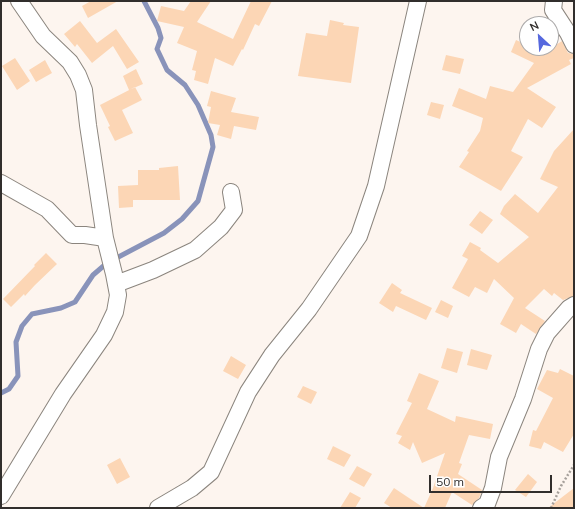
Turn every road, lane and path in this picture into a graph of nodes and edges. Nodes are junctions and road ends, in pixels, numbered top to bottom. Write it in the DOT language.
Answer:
graph roads {
  1 [pos="19,1"];
  2 [pos="418,1"];
  3 [pos="554,1"];
  4 [pos="574,45"];
  5 [pos="1,183"];
  6 [pos="231,192"];
  7 [pos="107,245"];
  8 [pos="115,279"];
  9 [pos="574,304"];
  10 [pos="574,466"];
  11 [pos="1,496"];
  12 [pos="158,508"];
  13 [pos="480,508"];
  14 [pos="552,508"];
  1 -- 7 [label="street"];
  2 -- 12 [label="street"];
  3 -- 4 [label="street"];
  5 -- 7 [label="street"];
  6 -- 8 [label="street"];
  7 -- 8 [label="street"];
  8 -- 11 [label="street"];
  9 -- 13 [label="street"];
  10 -- 14 [label="path"];
}
